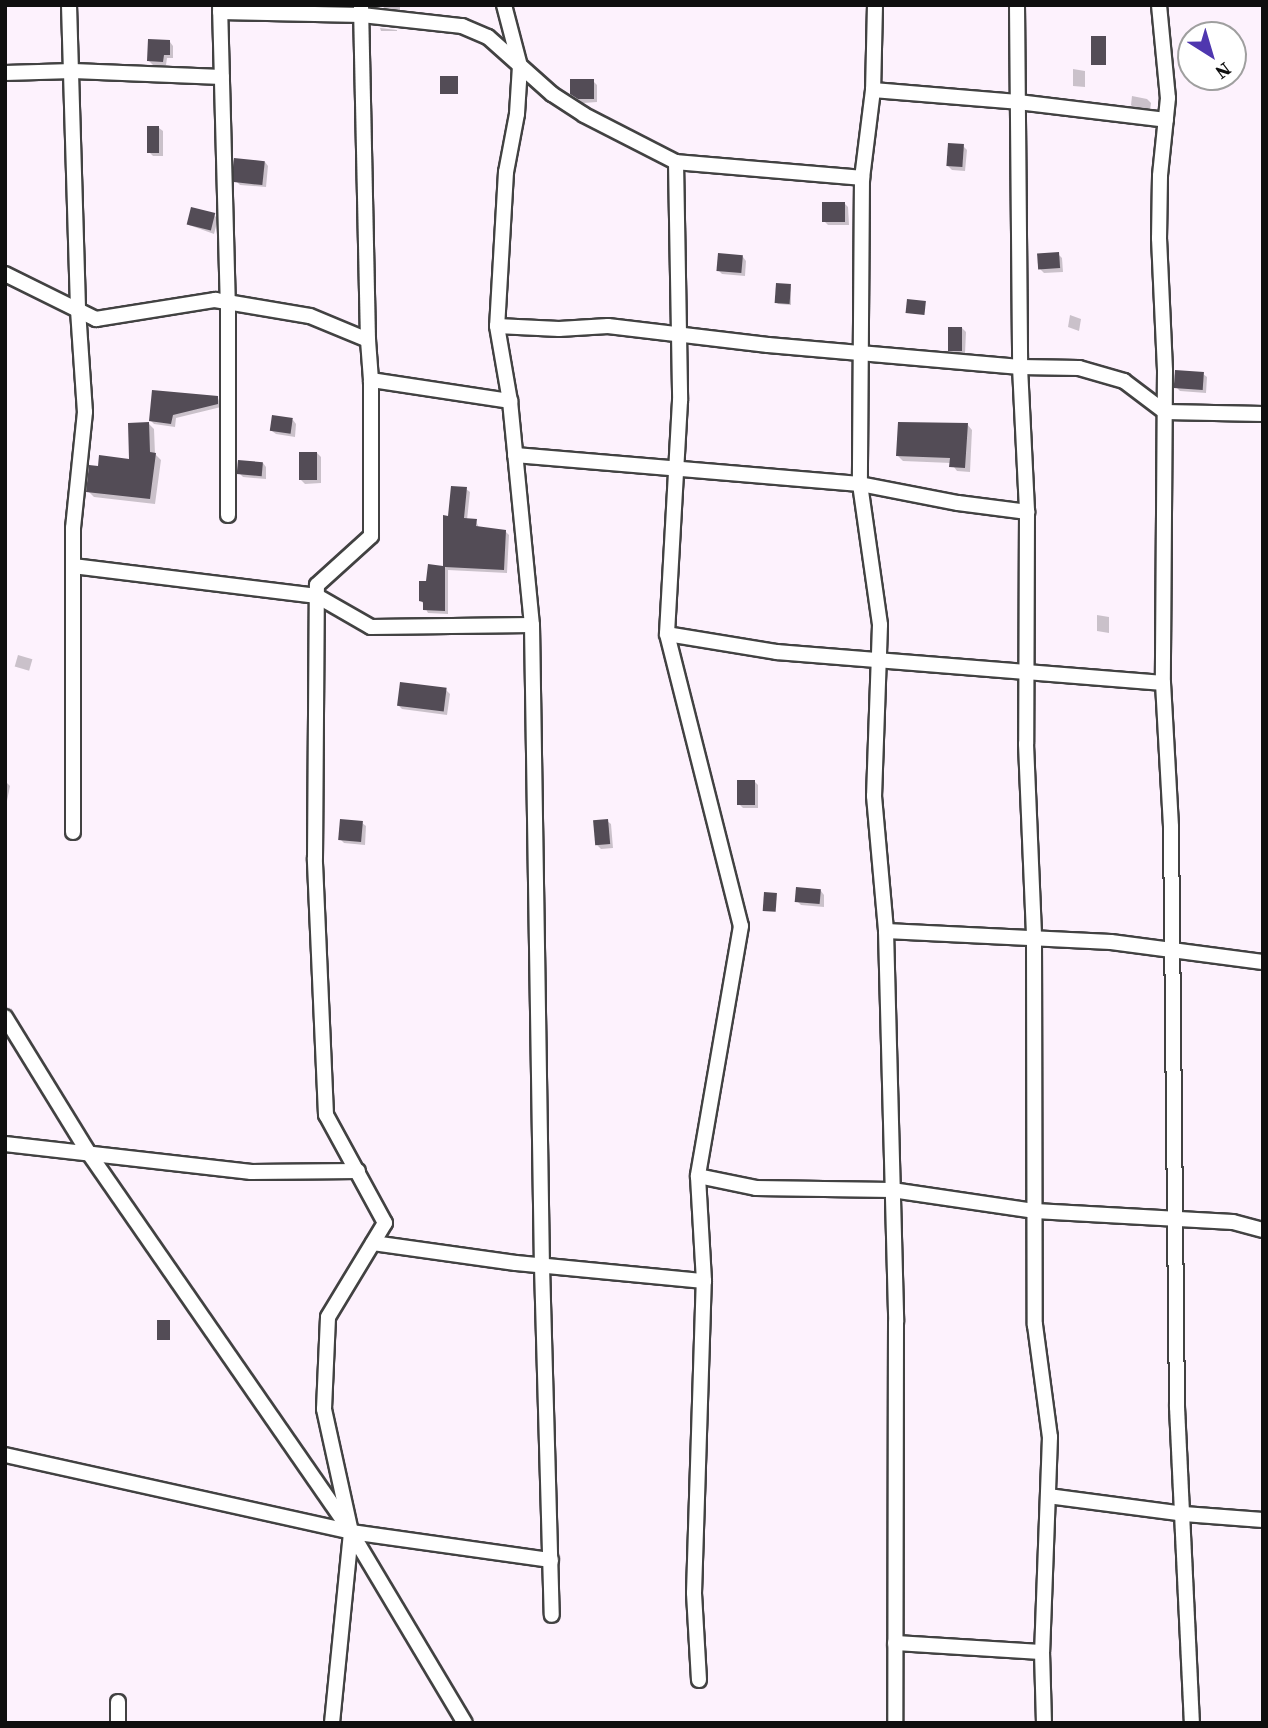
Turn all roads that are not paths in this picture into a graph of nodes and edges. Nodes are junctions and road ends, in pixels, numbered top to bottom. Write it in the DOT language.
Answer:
graph roads {
  1 [pos="69,5"];
  2 [pos="503,5"];
  3 [pos="875,5"];
  4 [pos="1017,5"];
  5 [pos="1159,5"];
  6 [pos="220,9"];
  7 [pos="362,10"];
  8 [pos="520,66"];
  9 [pos="73,71"];
  10 [pos="5,73"];
  11 [pos="222,77"];
  12 [pos="873,90"];
  13 [pos="1018,102"];
  14 [pos="1166,120"];
  15 [pos="676,162"];
  16 [pos="862,178"];
  17 [pos="5,274"];
  18 [pos="228,302"];
  19 [pos="78,310"];
  20 [pos="497,326"];
  21 [pos="680,335"];
  22 [pos="368,340"];
  23 [pos="863,351"];
  24 [pos="1020,367"];
  25 [pos="371,380"];
  26 [pos="510,401"];
  27 [pos="1165,412"];
  28 [pos="1263,414"];
  29 [pos="516,455"];
  30 [pos="677,469"];
  31 [pos="860,484"];
  32 [pos="1027,512"];
  33 [pos="228,515"];
  34 [pos="73,566"];
  35 [pos="317,596"];
  36 [pos="532,625"];
  37 [pos="667,634"];
  38 [pos="878,660"];
  39 [pos="1027,672"];
  40 [pos="1163,683"];
  41 [pos="74,832"];
  42 [pos="886,931"];
  43 [pos="1034,938"];
  44 [pos="1172,948"];
  45 [pos="1263,962"];
  46 [pos="5,1017"];
  47 [pos="5,1144"];
  48 [pos="88,1152"];
  49 [pos="358,1171"];
  50 [pos="698,1176"];
  51 [pos="892,1190"];
  52 [pos="1035,1211"];
  53 [pos="1175,1220"];
  54 [pos="1263,1230"];
  55 [pos="373,1243"];
  56 [pos="542,1266"];
  57 [pos="704,1282"];
  58 [pos="5,1455"];
  59 [pos="1048,1496"];
  60 [pos="1184,1514"];
  61 [pos="1263,1520"];
  62 [pos="351,1532"];
  63 [pos="551,1560"];
  64 [pos="552,1615"];
  65 [pos="895,1643"];
  66 [pos="1042,1652"];
  67 [pos="699,1680"];
  68 [pos="118,1702"];
  69 [pos="118,1723"];
  70 [pos="332,1723"];
  71 [pos="465,1723"];
  72 [pos="895,1723"];
  73 [pos="1044,1723"];
  74 [pos="1192,1723"];
  1 -- 9 [label="street"];
  2 -- 8 [label="street"];
  3 -- 12 [label="street"];
  4 -- 13 [label="street"];
  5 -- 14 [label="street"];
  6 -- 7 [label="street"];
  6 -- 11 [label="street"];
  7 -- 8 [label="street"];
  7 -- 22 [label="street"];
  8 -- 15 [label="street"];
  8 -- 20 [label="street"];
  9 -- 10 [label="street"];
  9 -- 11 [label="street"];
  9 -- 19 [label="street"];
  11 -- 18 [label="street"];
  12 -- 13 [label="street"];
  12 -- 16 [label="street"];
  13 -- 14 [label="street"];
  13 -- 24 [label="street"];
  14 -- 27 [label="street"];
  15 -- 16 [label="street"];
  15 -- 21 [label="street"];
  16 -- 23 [label="street"];
  17 -- 19 [label="street"];
  18 -- 19 [label="street"];
  18 -- 22 [label="street"];
  18 -- 33 [label="street"];
  19 -- 34 [label="street"];
  20 -- 21 [label="street"];
  20 -- 26 [label="street"];
  21 -- 23 [label="street"];
  21 -- 30 [label="street"];
  22 -- 25 [label="street"];
  23 -- 24 [label="street"];
  23 -- 31 [label="street"];
  24 -- 27 [label="street"];
  24 -- 32 [label="street"];
  25 -- 26 [label="street"];
  25 -- 35 [label="street"];
  26 -- 29 [label="street"];
  27 -- 28 [label="street"];
  27 -- 40 [label="street"];
  29 -- 30 [label="street"];
  29 -- 36 [label="street"];
  30 -- 31 [label="street"];
  30 -- 37 [label="street"];
  31 -- 32 [label="street"];
  31 -- 38 [label="street"];
  32 -- 39 [label="street"];
  34 -- 35 [label="street"];
  34 -- 41 [label="street"];
  35 -- 36 [label="street"];
  35 -- 49 [label="street"];
  36 -- 56 [label="street"];
  37 -- 38 [label="street"];
  37 -- 50 [label="street"];
  38 -- 39 [label="street"];
  38 -- 42 [label="street"];
  39 -- 40 [label="street"];
  39 -- 43 [label="street"];
  40 -- 44 [label="street"];
  42 -- 43 [label="street"];
  42 -- 51 [label="street"];
  43 -- 44 [label="street"];
  43 -- 52 [label="street"];
  44 -- 45 [label="street"];
  44 -- 53 [label="street"];
  46 -- 48 [label="street"];
  47 -- 48 [label="street"];
  48 -- 49 [label="street"];
  48 -- 62 [label="street"];
  49 -- 55 [label="street"];
  50 -- 51 [label="street"];
  50 -- 57 [label="street"];
  51 -- 52 [label="street"];
  51 -- 65 [label="street"];
  52 -- 53 [label="street"];
  52 -- 59 [label="street"];
  53 -- 54 [label="street"];
  53 -- 60 [label="street"];
  55 -- 56 [label="street"];
  55 -- 62 [label="street"];
  56 -- 57 [label="street"];
  56 -- 63 [label="street"];
  57 -- 67 [label="street"];
  58 -- 62 [label="street"];
  59 -- 60 [label="street"];
  59 -- 66 [label="street"];
  60 -- 61 [label="street"];
  60 -- 74 [label="street"];
  62 -- 63 [label="street"];
  62 -- 70 [label="street"];
  62 -- 71 [label="street"];
  63 -- 64 [label="street"];
  65 -- 66 [label="street"];
  65 -- 72 [label="street"];
  66 -- 73 [label="street"];
  68 -- 69 [label="street"];
}
